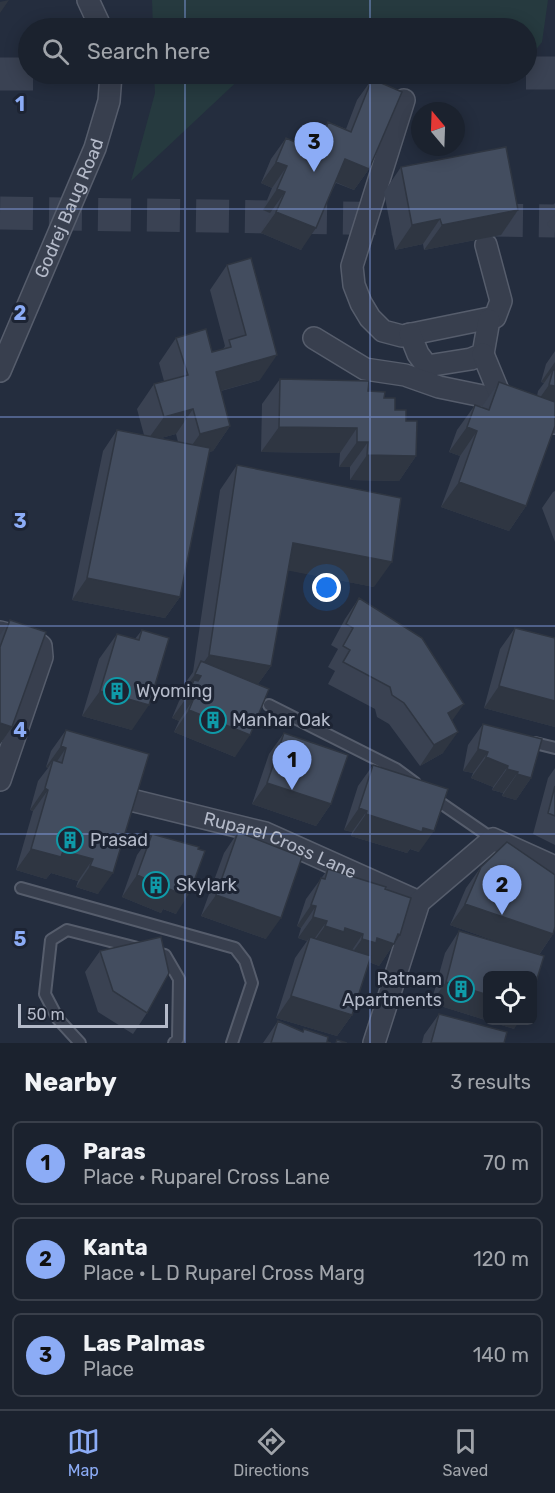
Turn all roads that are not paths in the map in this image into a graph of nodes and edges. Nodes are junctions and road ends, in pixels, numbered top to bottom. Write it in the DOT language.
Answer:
graph roads {
  1 [pos="88,0"];
  2 [pos="96,18"];
  3 [pos="110,84"];
  4 [pos="404,99"];
  5 [pos="486,245"];
  6 [pos="489,320"];
  7 [pos="410,334"];
  8 [pos="315,338"];
  9 [pos="483,354"];
  10 [pos="0,371"];
  11 [pos="502,400"];
  12 [pos="555,423"];
  13 [pos="0,632"];
  14 [pos="269,705"];
  15 [pos="535,743"];
  16 [pos="555,748"];
  17 [pos="1,774"];
  18 [pos="135,801"];
  19 [pos="493,839"];
  20 [pos="555,867"];
  21 [pos="21,888"];
  22 [pos="419,902"];
  23 [pos="80,1043"];
  24 [pos="174,1043"];
  25 [pos="232,1043"];
  26 [pos="374,1043"];
  1 -- 2 [label="street"];
  3 -- 10 [label="street, Godrej Baug Road"];
  4 -- 7 [label="street"];
  5 -- 6 [label="street"];
  6 -- 7 [label="street"];
  6 -- 9 [label="street"];
  7 -- 9 [label="street"];
  8 -- 11 [label="street"];
  9 -- 11 [label="street"];
  11 -- 12 [label="street"];
  13 -- 17 [label="street"];
  14 -- 19 [label="lane"];
  15 -- 16 [label="lane"];
  18 -- 22 [label="street, Ruparel Cross Lane"];
  19 -- 20 [label="street"];
  19 -- 22 [label="street"];
  21 -- 25 [label="lane"];
  22 -- 26 [label="street"];
  23 -- 24 [label="lane"];
}
